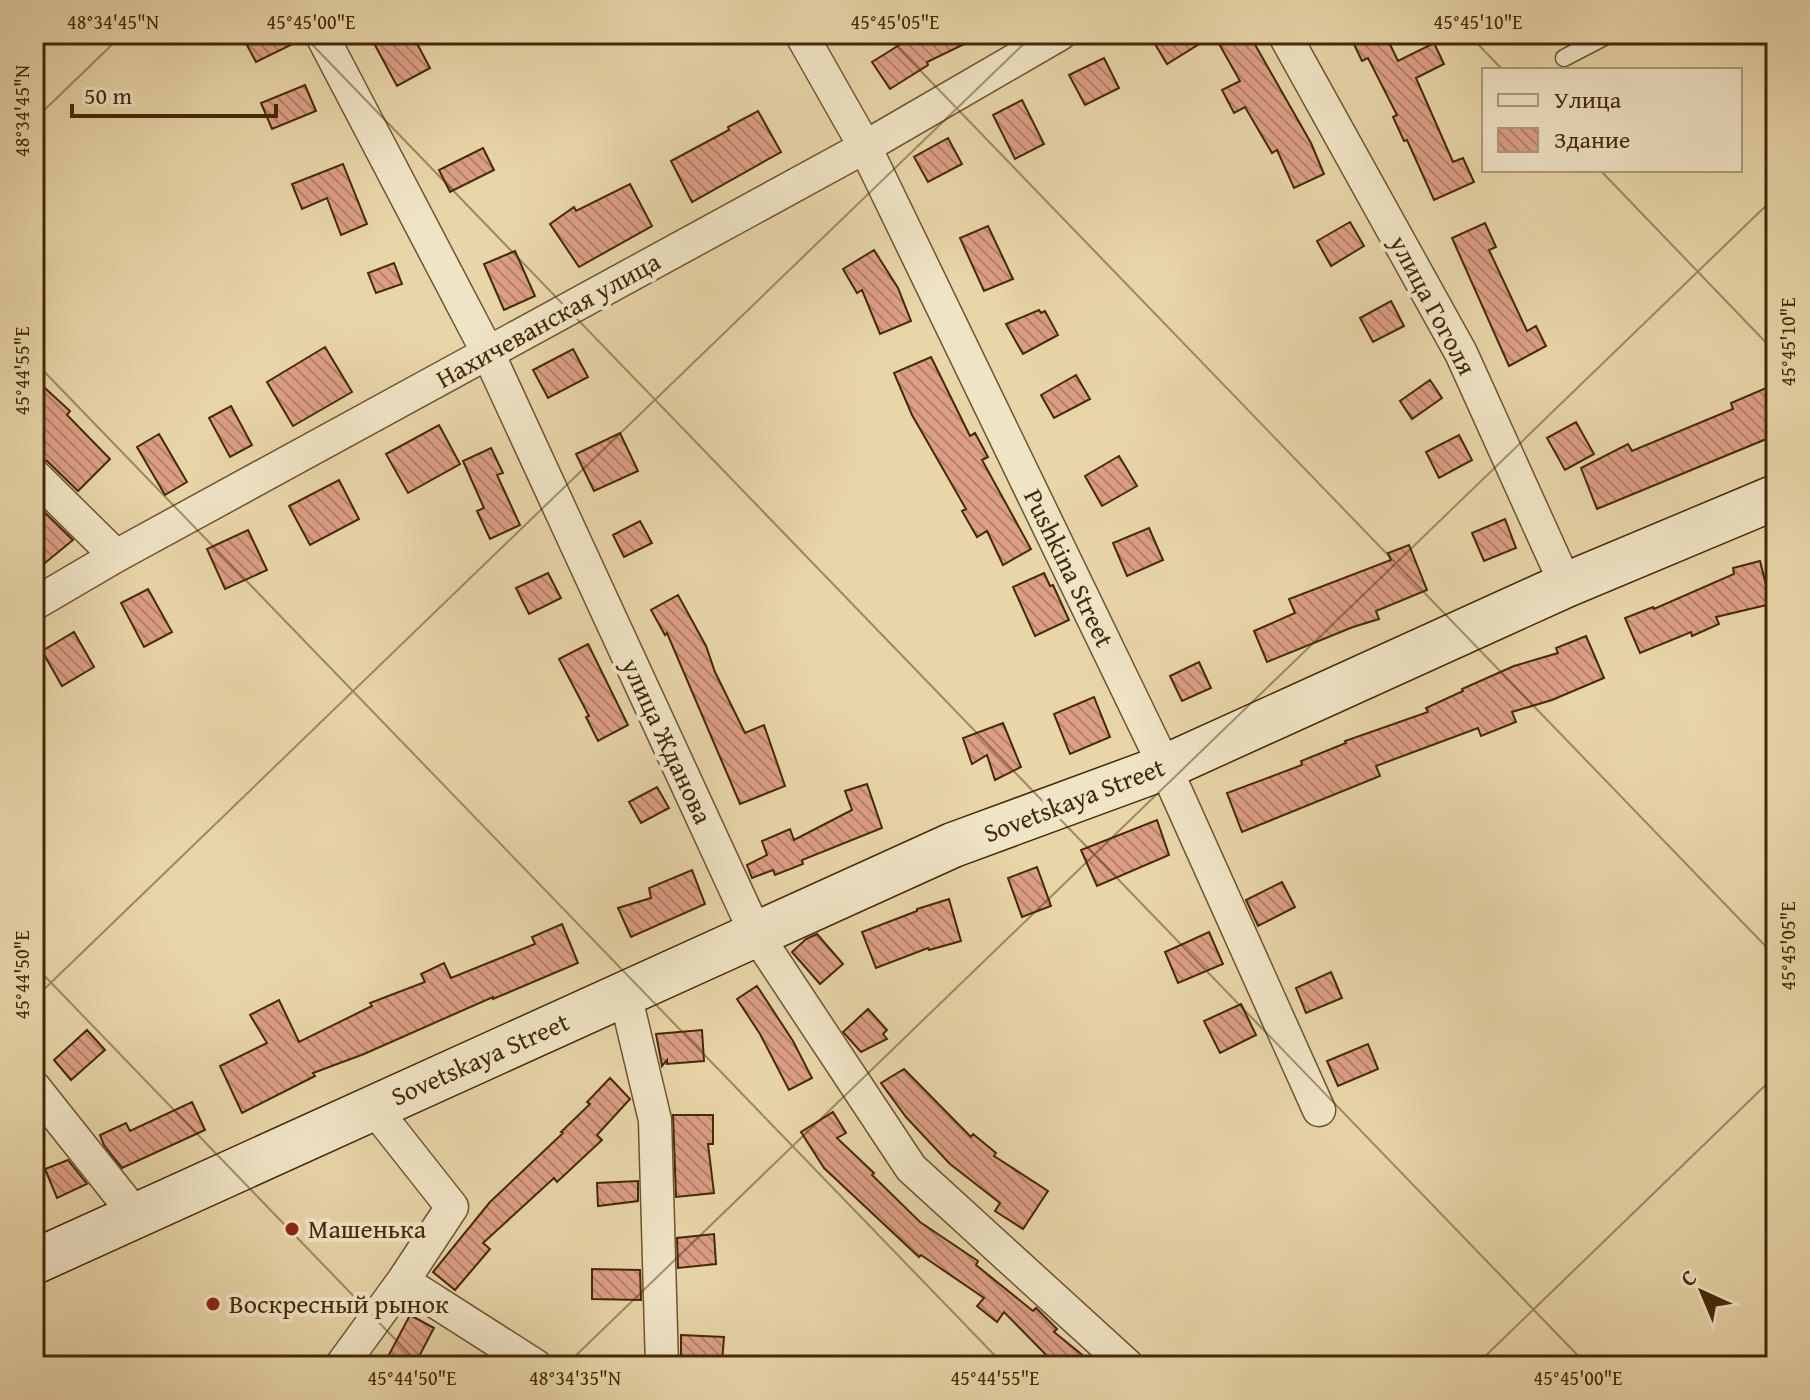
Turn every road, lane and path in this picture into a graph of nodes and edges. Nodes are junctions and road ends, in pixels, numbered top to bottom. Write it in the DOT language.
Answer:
graph roads {
  1 [pos="321,34"];
  2 [pos="801,34"];
  3 [pos="1060,34"];
  4 [pos="1284,34"];
  5 [pos="1610,34"];
  6 [pos="1564,58"];
  7 [pos="865,147"];
  8 [pos="488,353"];
  9 [pos="34,475"];
  10 [pos="1776,497"];
  11 [pos="116,556"];
  12 [pos="1566,585"];
  13 [pos="34,604"];
  14 [pos="1165,767"];
  15 [pos="756,934"];
  16 [pos="625,994"];
  17 [pos="34,1087"];
  18 [pos="373,1107"];
  19 [pos="1319,1110"];
  20 [pos="135,1214"];
  21 [pos="34,1262"];
  22 [pos="403,1281"];
  23 [pos="341,1366"];
  24 [pos="536,1366"];
  25 [pos="662,1366"];
  26 [pos="1128,1366"];
  1 -- 8 [label="street, улица Жданова"];
  2 -- 7 [label="street, Pushkina Street"];
  3 -- 7 [label="street, Нахичеванская улица"];
  4 -- 12 [label="street, улица Гоголя"];
  5 -- 6 [label="lane"];
  7 -- 8 [label="street, Нахичеванская улица"];
  7 -- 14 [label="street, Pushkina Street"];
  8 -- 11 [label="street, Нахичеванская улица"];
  8 -- 15 [label="street, улица Жданова"];
  9 -- 11 [label="street"];
  10 -- 12 [label="street, Sovetskaya Street"];
  11 -- 13 [label="street, Нахичеванская улица"];
  12 -- 14 [label="street, Sovetskaya Street"];
  14 -- 15 [label="street, Sovetskaya Street"];
  14 -- 19 [label="street, Pushkina Street"];
  15 -- 16 [label="street, Sovetskaya Street"];
  15 -- 26 [label="street, улица Жданова"];
  16 -- 18 [label="street, Sovetskaya Street"];
  16 -- 25 [label="street"];
  17 -- 20 [label="street"];
  18 -- 20 [label="street, Sovetskaya Street"];
  18 -- 22 [label="street, Sovetskaya Street"];
  20 -- 21 [label="street, Sovetskaya Street"];
  22 -- 23 [label="street, Sovetskaya Street"];
  22 -- 24 [label="street"];
}
